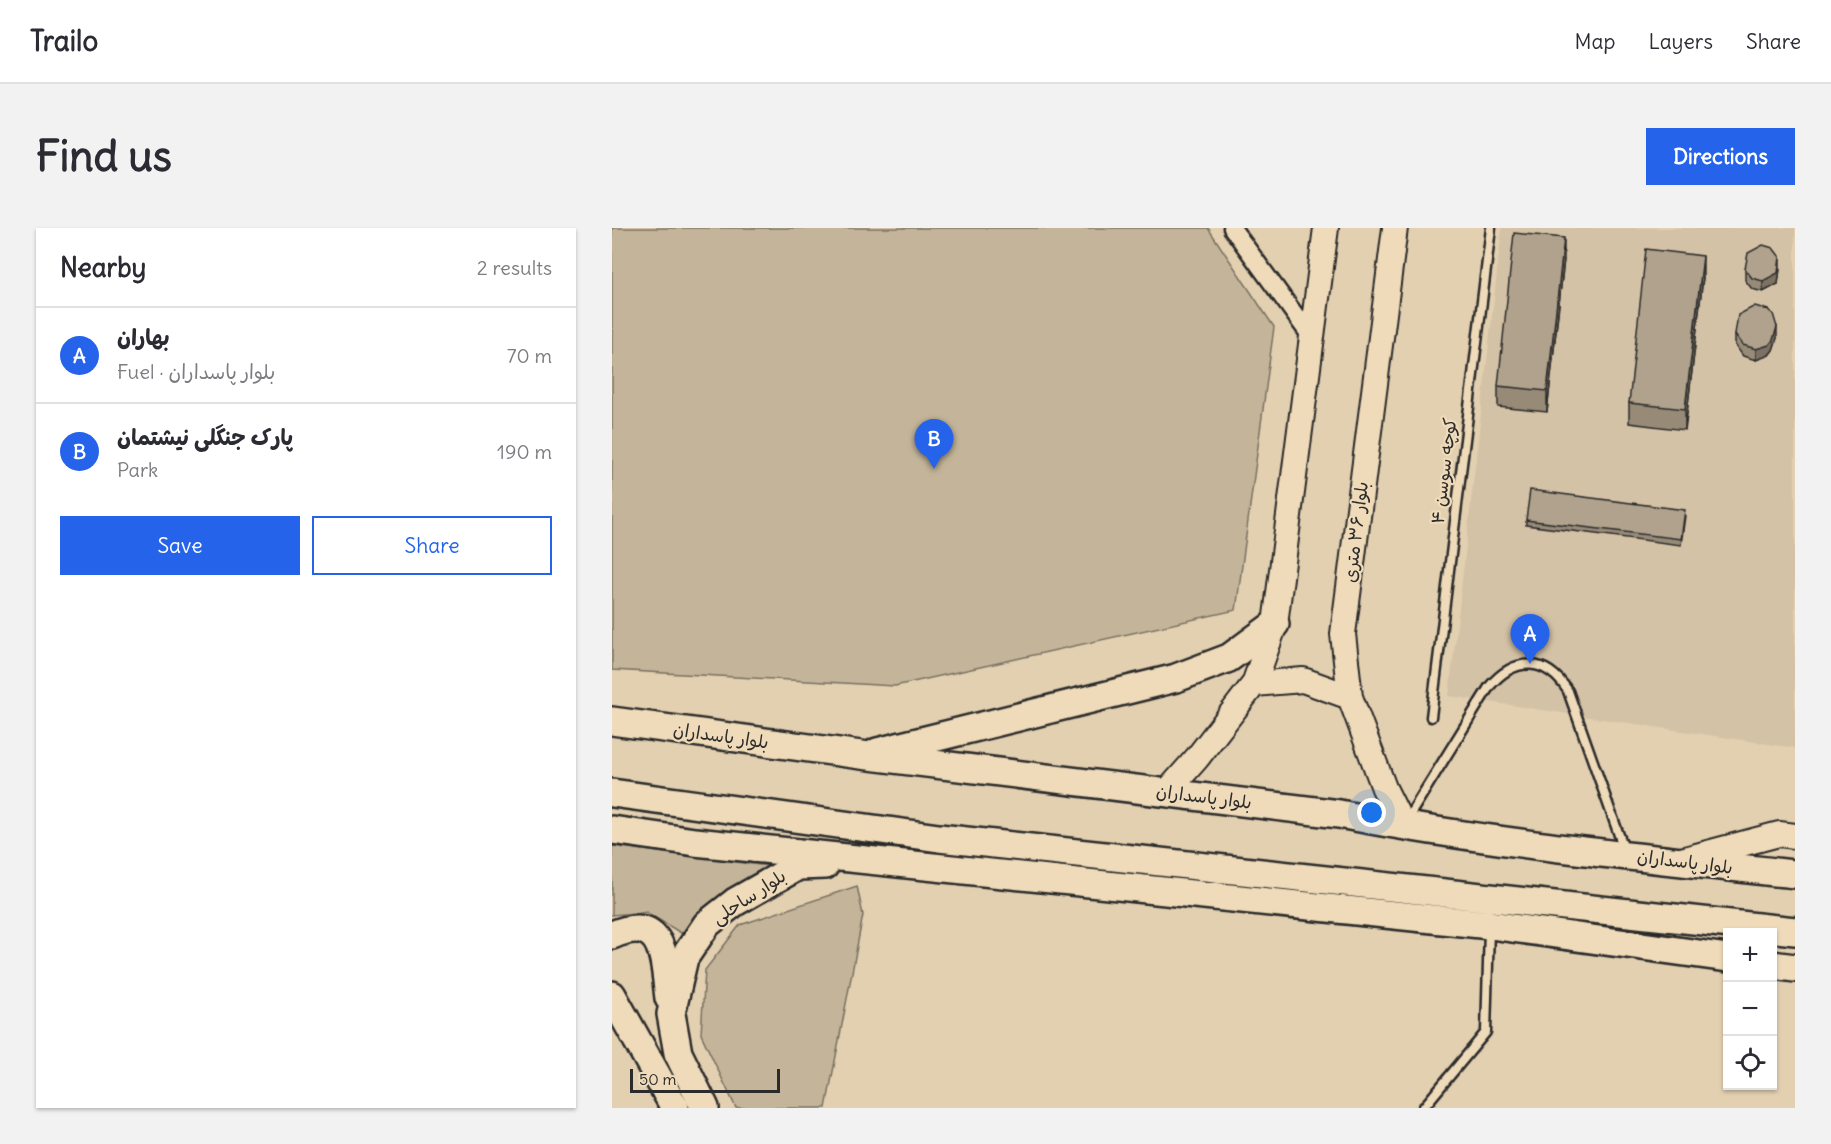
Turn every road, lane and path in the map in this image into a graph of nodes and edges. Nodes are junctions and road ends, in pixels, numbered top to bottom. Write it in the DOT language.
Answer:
graph roads {
  1 [pos="1232,228"];
  2 [pos="1326,228"];
  3 [pos="1395,228"];
  4 [pos="1491,228"];
  5 [pos="1312,338"];
  6 [pos="1275,624"];
  7 [pos="1254,684"];
  8 [pos="1350,697"];
  9 [pos="1431,717"];
  10 [pos="612,722"];
  11 [pos="861,755"];
  12 [pos="612,793"];
  13 [pos="1166,793"];
  14 [pos="1403,826"];
  15 [pos="612,830"];
  16 [pos="1795,836"];
  17 [pos="1626,855"];
  18 [pos="882,861"];
  19 [pos="1676,861"];
  20 [pos="1795,874"];
  21 [pos="1490,925"];
  22 [pos="1795,931"];
  23 [pos="612,935"];
  24 [pos="1723,957"];
  25 [pos="1777,966"];
  26 [pos="1795,968"];
  27 [pos="612,995"];
  28 [pos="671,1014"];
  29 [pos="675,1108"];
  30 [pos="705,1108"];
  31 [pos="1423,1108"];
  1 -- 5 [label="street"];
  2 -- 5 [label="main road"];
  3 -- 8 [label="main road, بلوار ۳۶ متری"];
  4 -- 9 [label="lane, کوچه سوسن ۴"];
  5 -- 6 [label="main road"];
  6 -- 7 [label="main road"];
  6 -- 11 [label="main road"];
  7 -- 8 [label="main road"];
  7 -- 13 [label="main road"];
  8 -- 14 [label="main road, بلوار ۳۶ متری"];
  10 -- 11 [label="main road, بلوار پاسداران"];
  11 -- 13 [label="main road, بلوار پاسداران"];
  12 -- 22 [label="main road"];
  13 -- 14 [label="main road, بلوار پاسداران"];
  14 -- 17 [label="main road, بلوار پاسداران"];
  14 -- 17 [label="lane"];
  15 -- 18 [label="main road"];
  16 -- 19 [label="main road"];
  17 -- 19 [label="main road, بلوار پاسداران"];
  18 -- 21 [label="main road"];
  18 -- 28 [label="main road, بلوار ساحلی"];
  19 -- 20 [label="main road, بلوار پاسداران"];
  21 -- 24 [label="main road"];
  21 -- 31 [label="lane"];
  23 -- 28 [label="main road"];
  25 -- 26 [label="main road"];
  27 -- 29 [label="main road"];
  28 -- 30 [label="main road, بلوار ساحلی"];
}
